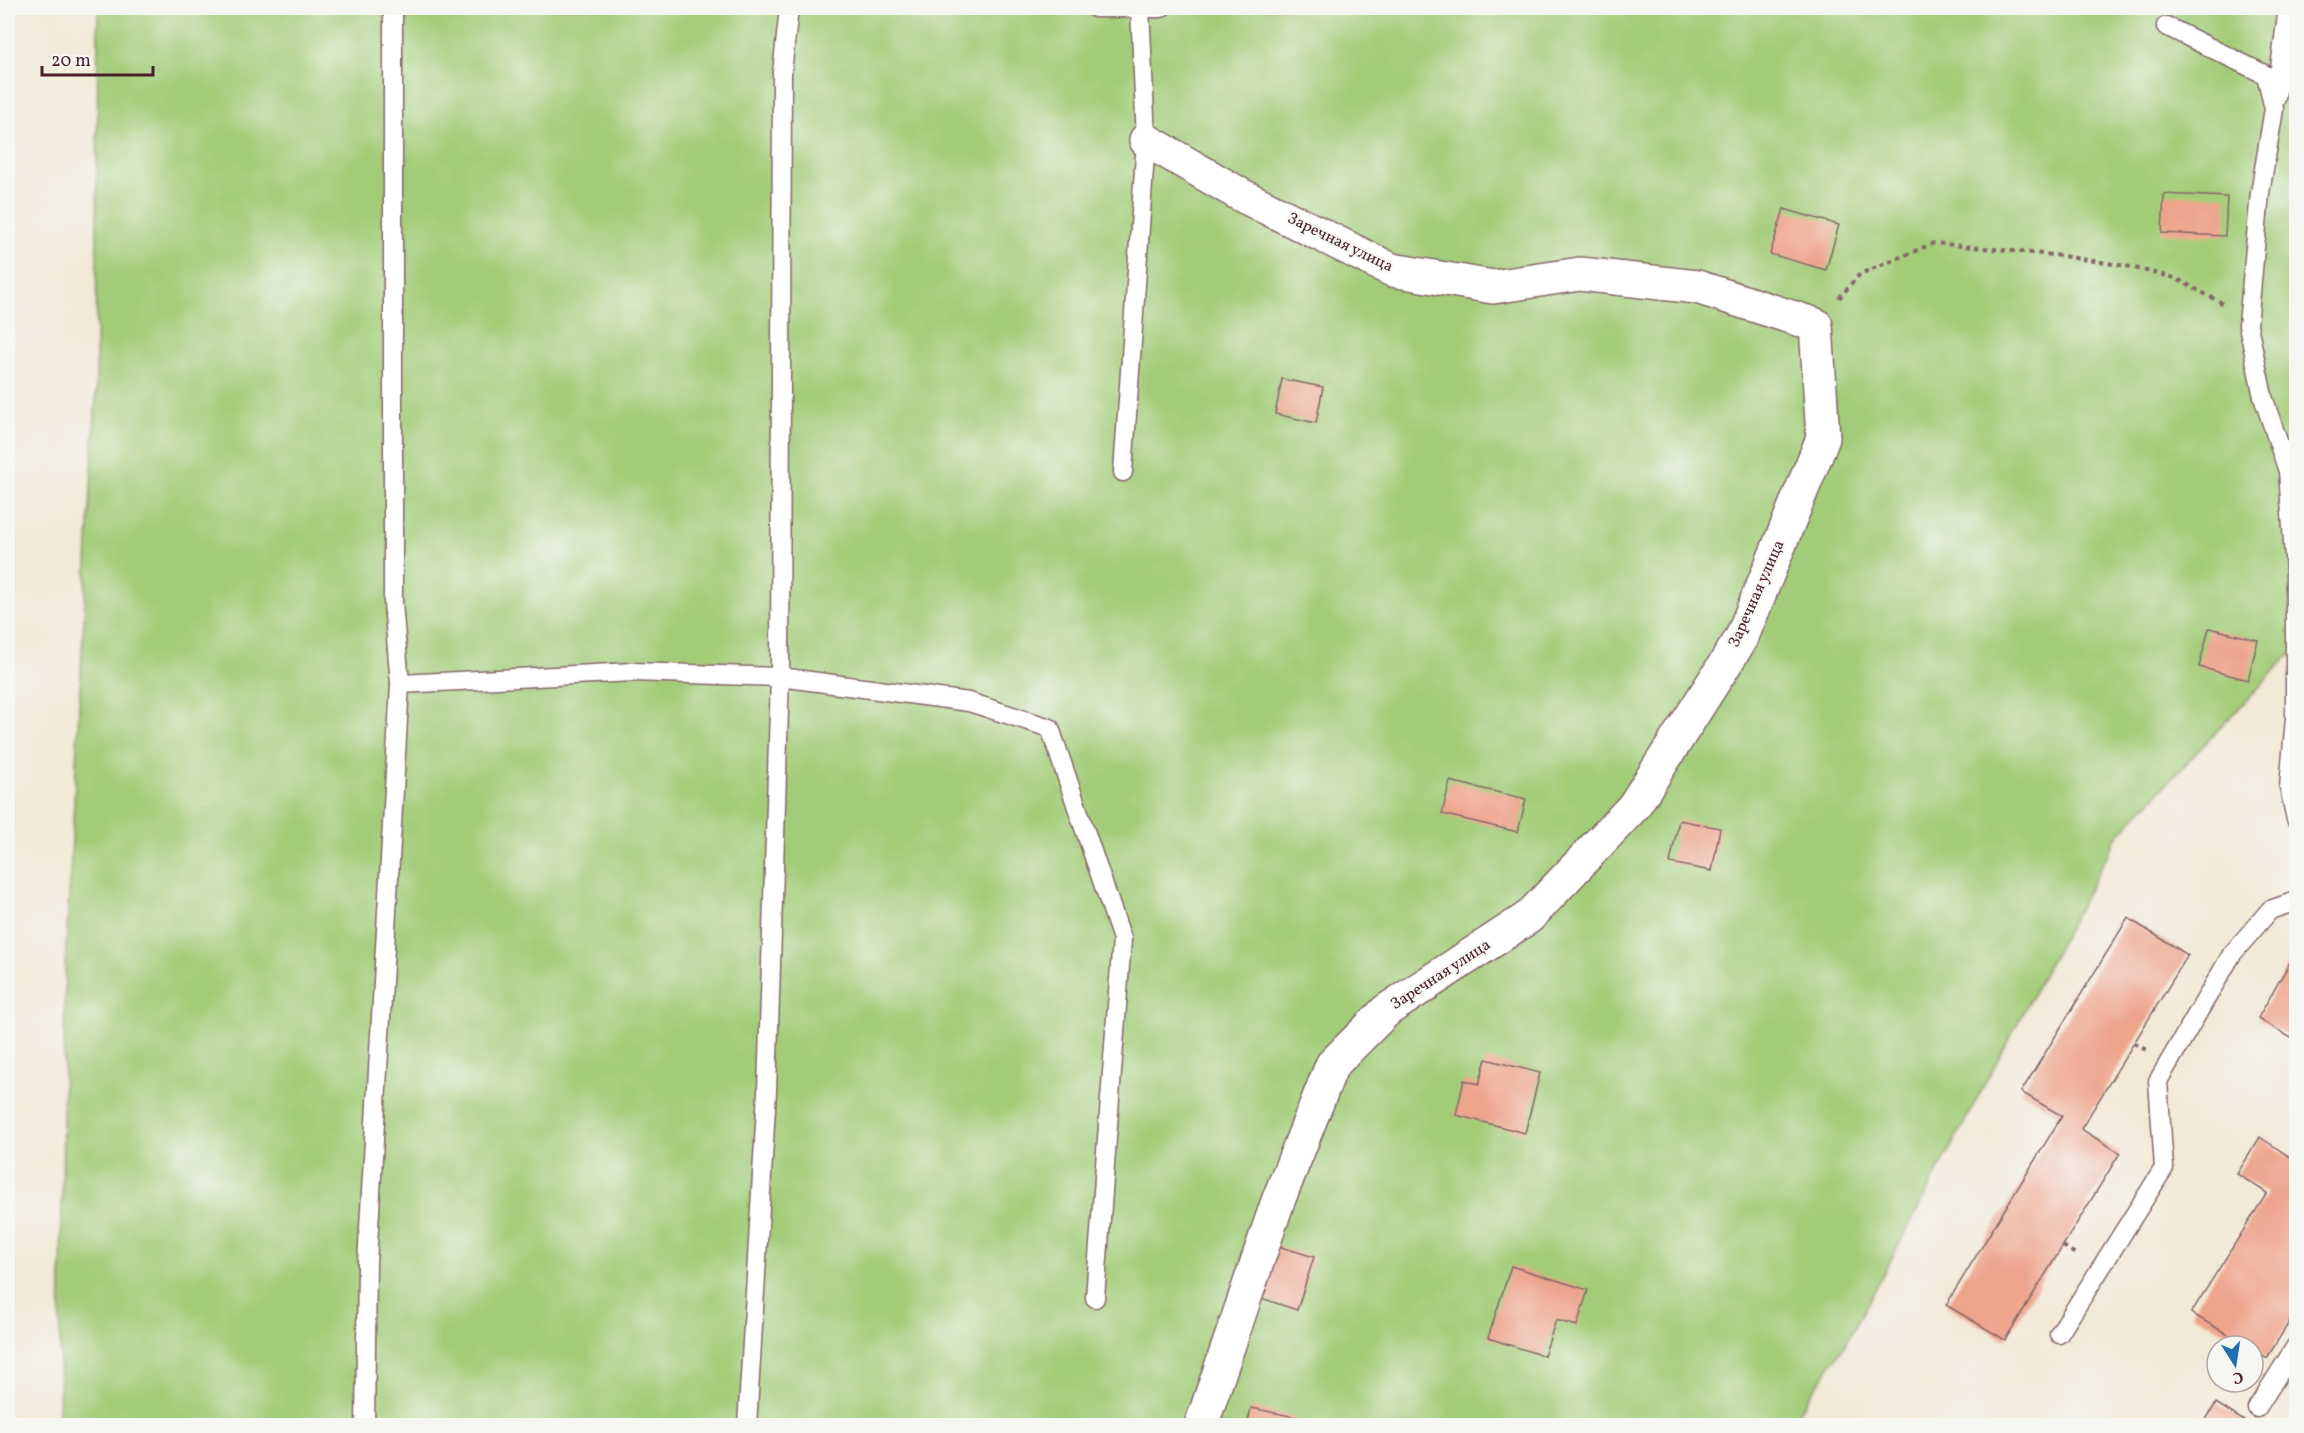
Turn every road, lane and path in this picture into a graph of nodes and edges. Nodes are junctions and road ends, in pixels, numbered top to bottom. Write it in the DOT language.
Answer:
graph roads {
  1 [pos="393,8"];
  2 [pos="789,8"];
  3 [pos="1095,8"];
  4 [pos="1140,8"];
  5 [pos="1161,8"];
  6 [pos="2288,8"];
  7 [pos="2166,26"];
  8 [pos="2274,109"];
  9 [pos="1146,140"];
  10 [pos="1816,325"];
  11 [pos="2248,325"];
  12 [pos="1123,472"];
  13 [pos="780,677"];
  14 [pos="399,684"];
  15 [pos="2296,819"];
  16 [pos="2296,900"];
  17 [pos="1095,1298"];
  18 [pos="2059,1334"];
  19 [pos="2296,1347"];
  20 [pos="2257,1408"];
  21 [pos="365,1425"];
  22 [pos="747,1425"];
  23 [pos="1201,1425"];
  1 -- 14 [label="lane"];
  2 -- 13 [label="lane"];
  3 -- 4 [label="lane"];
  4 -- 5 [label="lane"];
  4 -- 9 [label="lane"];
  6 -- 8 [label="lane"];
  7 -- 8 [label="lane"];
  8 -- 11 [label="lane"];
  9 -- 10 [label="street, Заречная улица"];
  9 -- 12 [label="lane"];
  10 -- 11 [label="path"];
  10 -- 23 [label="street, Заречная улица"];
  11 -- 15 [label="lane"];
  13 -- 14 [label="lane"];
  13 -- 17 [label="lane"];
  13 -- 22 [label="lane"];
  14 -- 21 [label="lane"];
  16 -- 18 [label="lane"];
  19 -- 20 [label="lane"];
}
